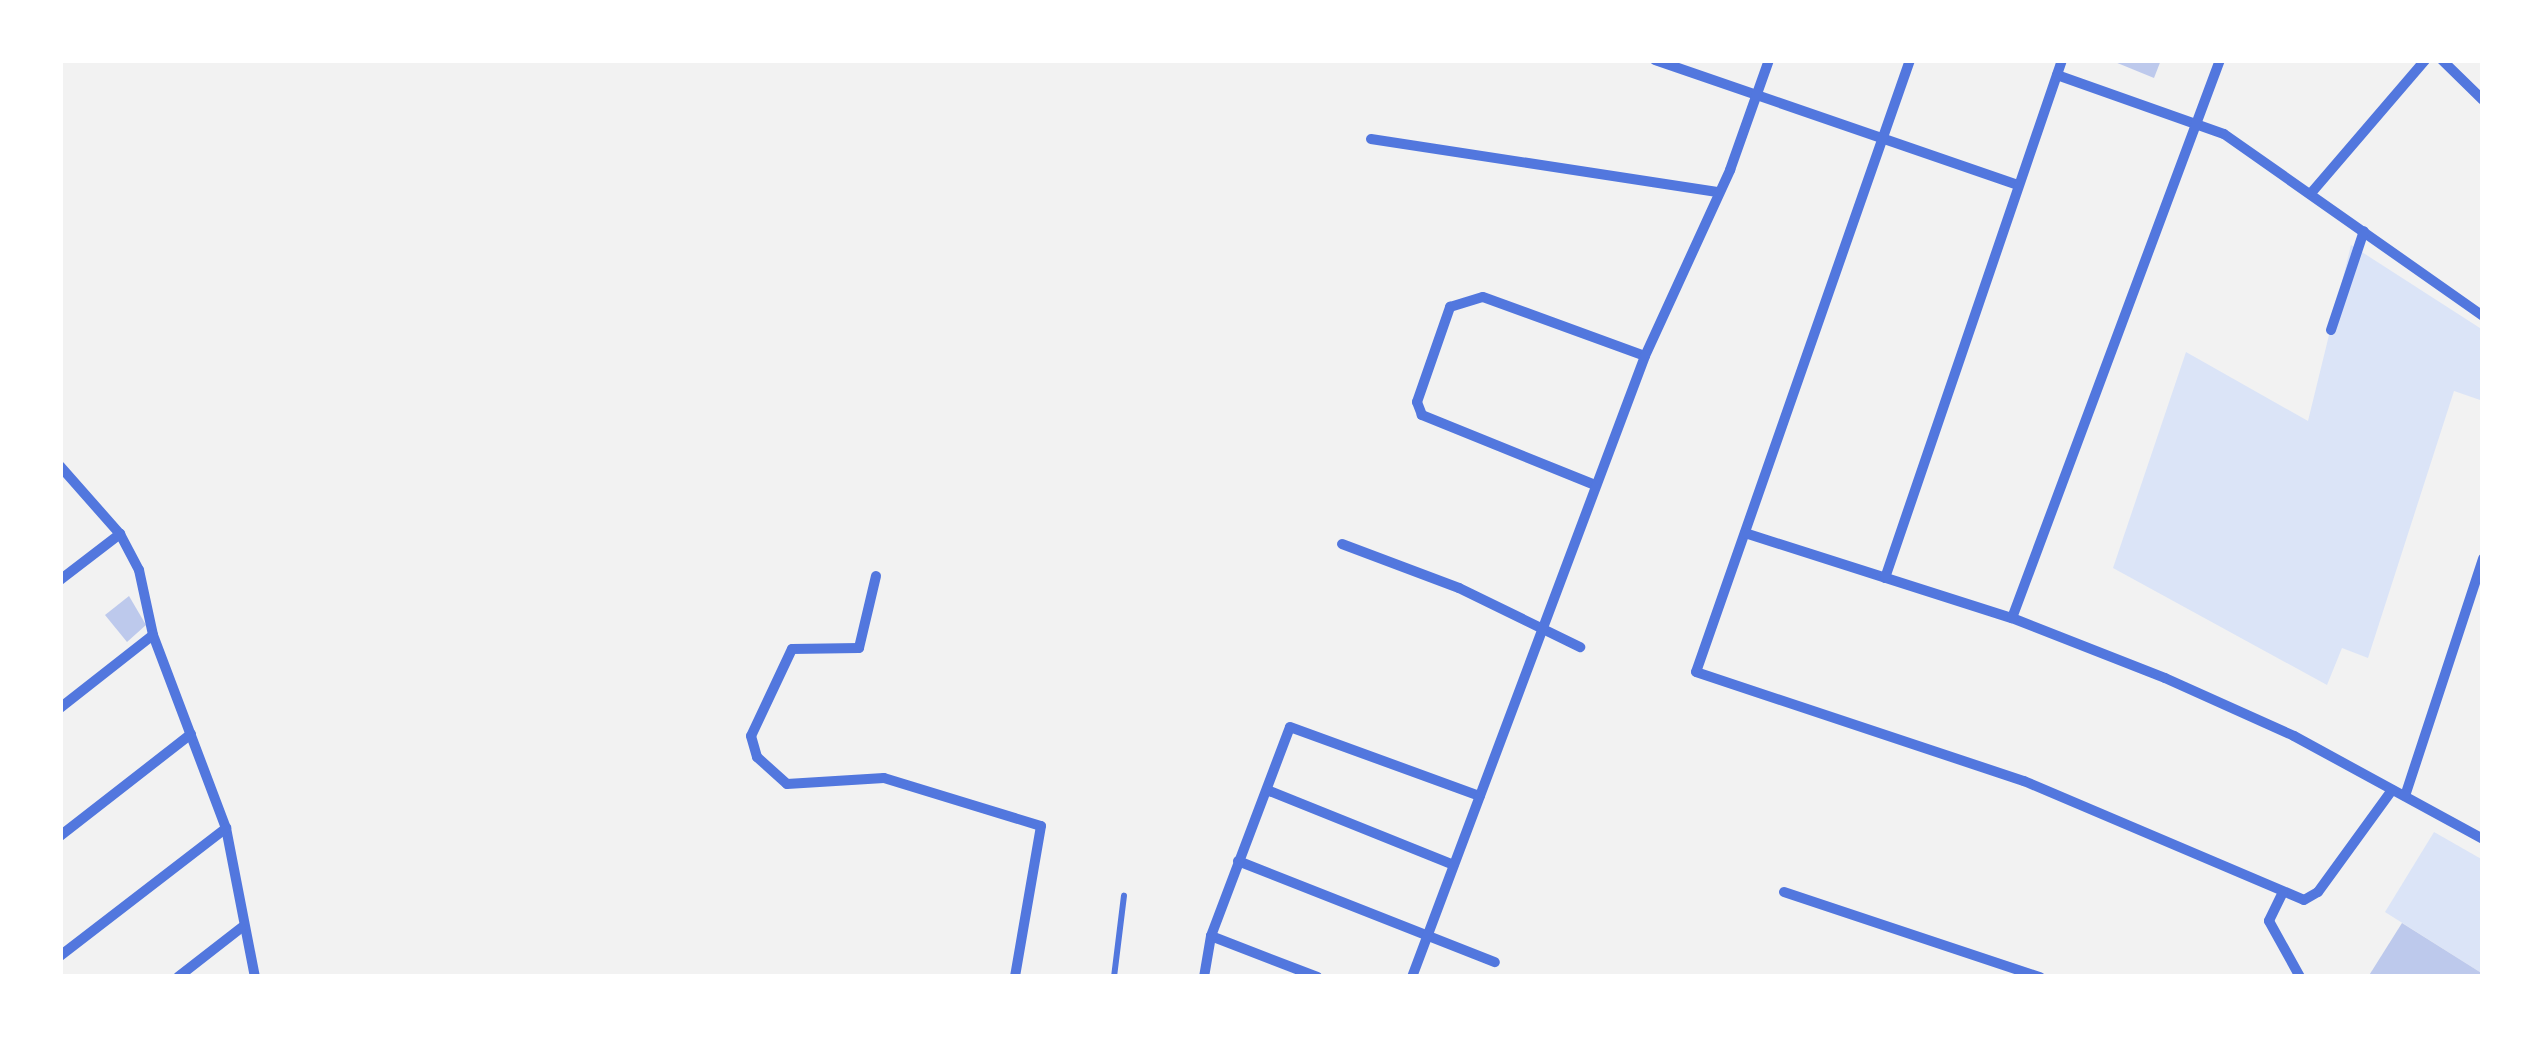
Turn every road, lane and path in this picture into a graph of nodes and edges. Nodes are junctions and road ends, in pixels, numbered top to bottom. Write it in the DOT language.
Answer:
graph roads {
  1 [pos="1655,60"];
  2 [pos="1769,60"];
  3 [pos="1910,60"];
  4 [pos="2062,60"];
  5 [pos="2220,60"];
  6 [pos="2425,60"];
  7 [pos="2442,60"];
  8 [pos="2057,75"];
  9 [pos="1756,94"];
  10 [pos="2483,100"];
  11 [pos="2193,124"];
  12 [pos="1371,139"];
  13 [pos="1882,141"];
  14 [pos="2017,185"];
  15 [pos="1719,191"];
  16 [pos="2312,192"];
  17 [pos="2364,231"];
  18 [pos="2483,316"];
  19 [pos="2331,330"];
  20 [pos="1645,356"];
  21 [pos="60,466"];
  22 [pos="1595,485"];
  23 [pos="1745,533"];
  24 [pos="119,534"];
  25 [pos="1342,544"];
  26 [pos="2483,559"];
  27 [pos="876,576"];
  28 [pos="1885,578"];
  29 [pos="60,580"];
  30 [pos="2012,618"];
  31 [pos="1544,630"];
  32 [pos="153,635"];
  33 [pos="1580,647"];
  34 [pos="60,708"];
  35 [pos="191,734"];
  36 [pos="1267,790"];
  37 [pos="2392,790"];
  38 [pos="1480,796"];
  39 [pos="2404,796"];
  40 [pos="226,828"];
  41 [pos="60,836"];
  42 [pos="2483,839"];
  43 [pos="1238,861"];
  44 [pos="1454,865"];
  45 [pos="1784,892"];
  46 [pos="2284,892"];
  47 [pos="1124,896"];
  48 [pos="241,928"];
  49 [pos="1211,936"];
  50 [pos="1428,936"];
  51 [pos="60,956"];
  52 [pos="1495,962"];
  53 [pos="178,977"];
  54 [pos="255,977"];
  55 [pos="1015,977"];
  56 [pos="1114,977"];
  57 [pos="1204,977"];
  58 [pos="1317,977"];
  59 [pos="1412,977"];
  60 [pos="2040,977"];
  61 [pos="2300,977"];
  1 -- 9 [label="street"];
  2 -- 9 [label="street"];
  3 -- 13 [label="street"];
  4 -- 8 [label="street"];
  5 -- 11 [label="street"];
  6 -- 16 [label="street"];
  7 -- 10 [label="street"];
  8 -- 11 [label="street"];
  8 -- 14 [label="street"];
  9 -- 13 [label="street"];
  9 -- 15 [label="street"];
  11 -- 16 [label="street"];
  11 -- 30 [label="street"];
  12 -- 15 [label="street"];
  13 -- 14 [label="street"];
  13 -- 23 [label="street"];
  14 -- 28 [label="street"];
  15 -- 20 [label="street"];
  16 -- 17 [label="street"];
  17 -- 18 [label="street"];
  17 -- 19 [label="street"];
  20 -- 22 [label="street"];
  20 -- 22 [label="street"];
  21 -- 24 [label="street"];
  22 -- 31 [label="street"];
  23 -- 28 [label="street"];
  23 -- 46 [label="street"];
  24 -- 29 [label="street"];
  24 -- 32 [label="street"];
  25 -- 31 [label="street"];
  26 -- 39 [label="street"];
  27 -- 55 [label="street"];
  28 -- 30 [label="street"];
  30 -- 37 [label="street"];
  31 -- 33 [label="street"];
  31 -- 38 [label="street"];
  32 -- 34 [label="street"];
  32 -- 35 [label="street"];
  35 -- 40 [label="street"];
  35 -- 41 [label="street"];
  36 -- 38 [label="street"];
  36 -- 43 [label="street"];
  36 -- 44 [label="street"];
  37 -- 39 [label="street"];
  37 -- 46 [label="street"];
  38 -- 44 [label="street"];
  39 -- 42 [label="street"];
  40 -- 48 [label="street"];
  40 -- 51 [label="street"];
  43 -- 49 [label="street"];
  43 -- 50 [label="street"];
  44 -- 50 [label="street"];
  45 -- 60 [label="street"];
  46 -- 61 [label="street"];
  47 -- 56 [label="lane"];
  48 -- 53 [label="street"];
  48 -- 54 [label="street"];
  49 -- 57 [label="street"];
  49 -- 58 [label="street"];
  50 -- 52 [label="street"];
  50 -- 59 [label="street"];
}
